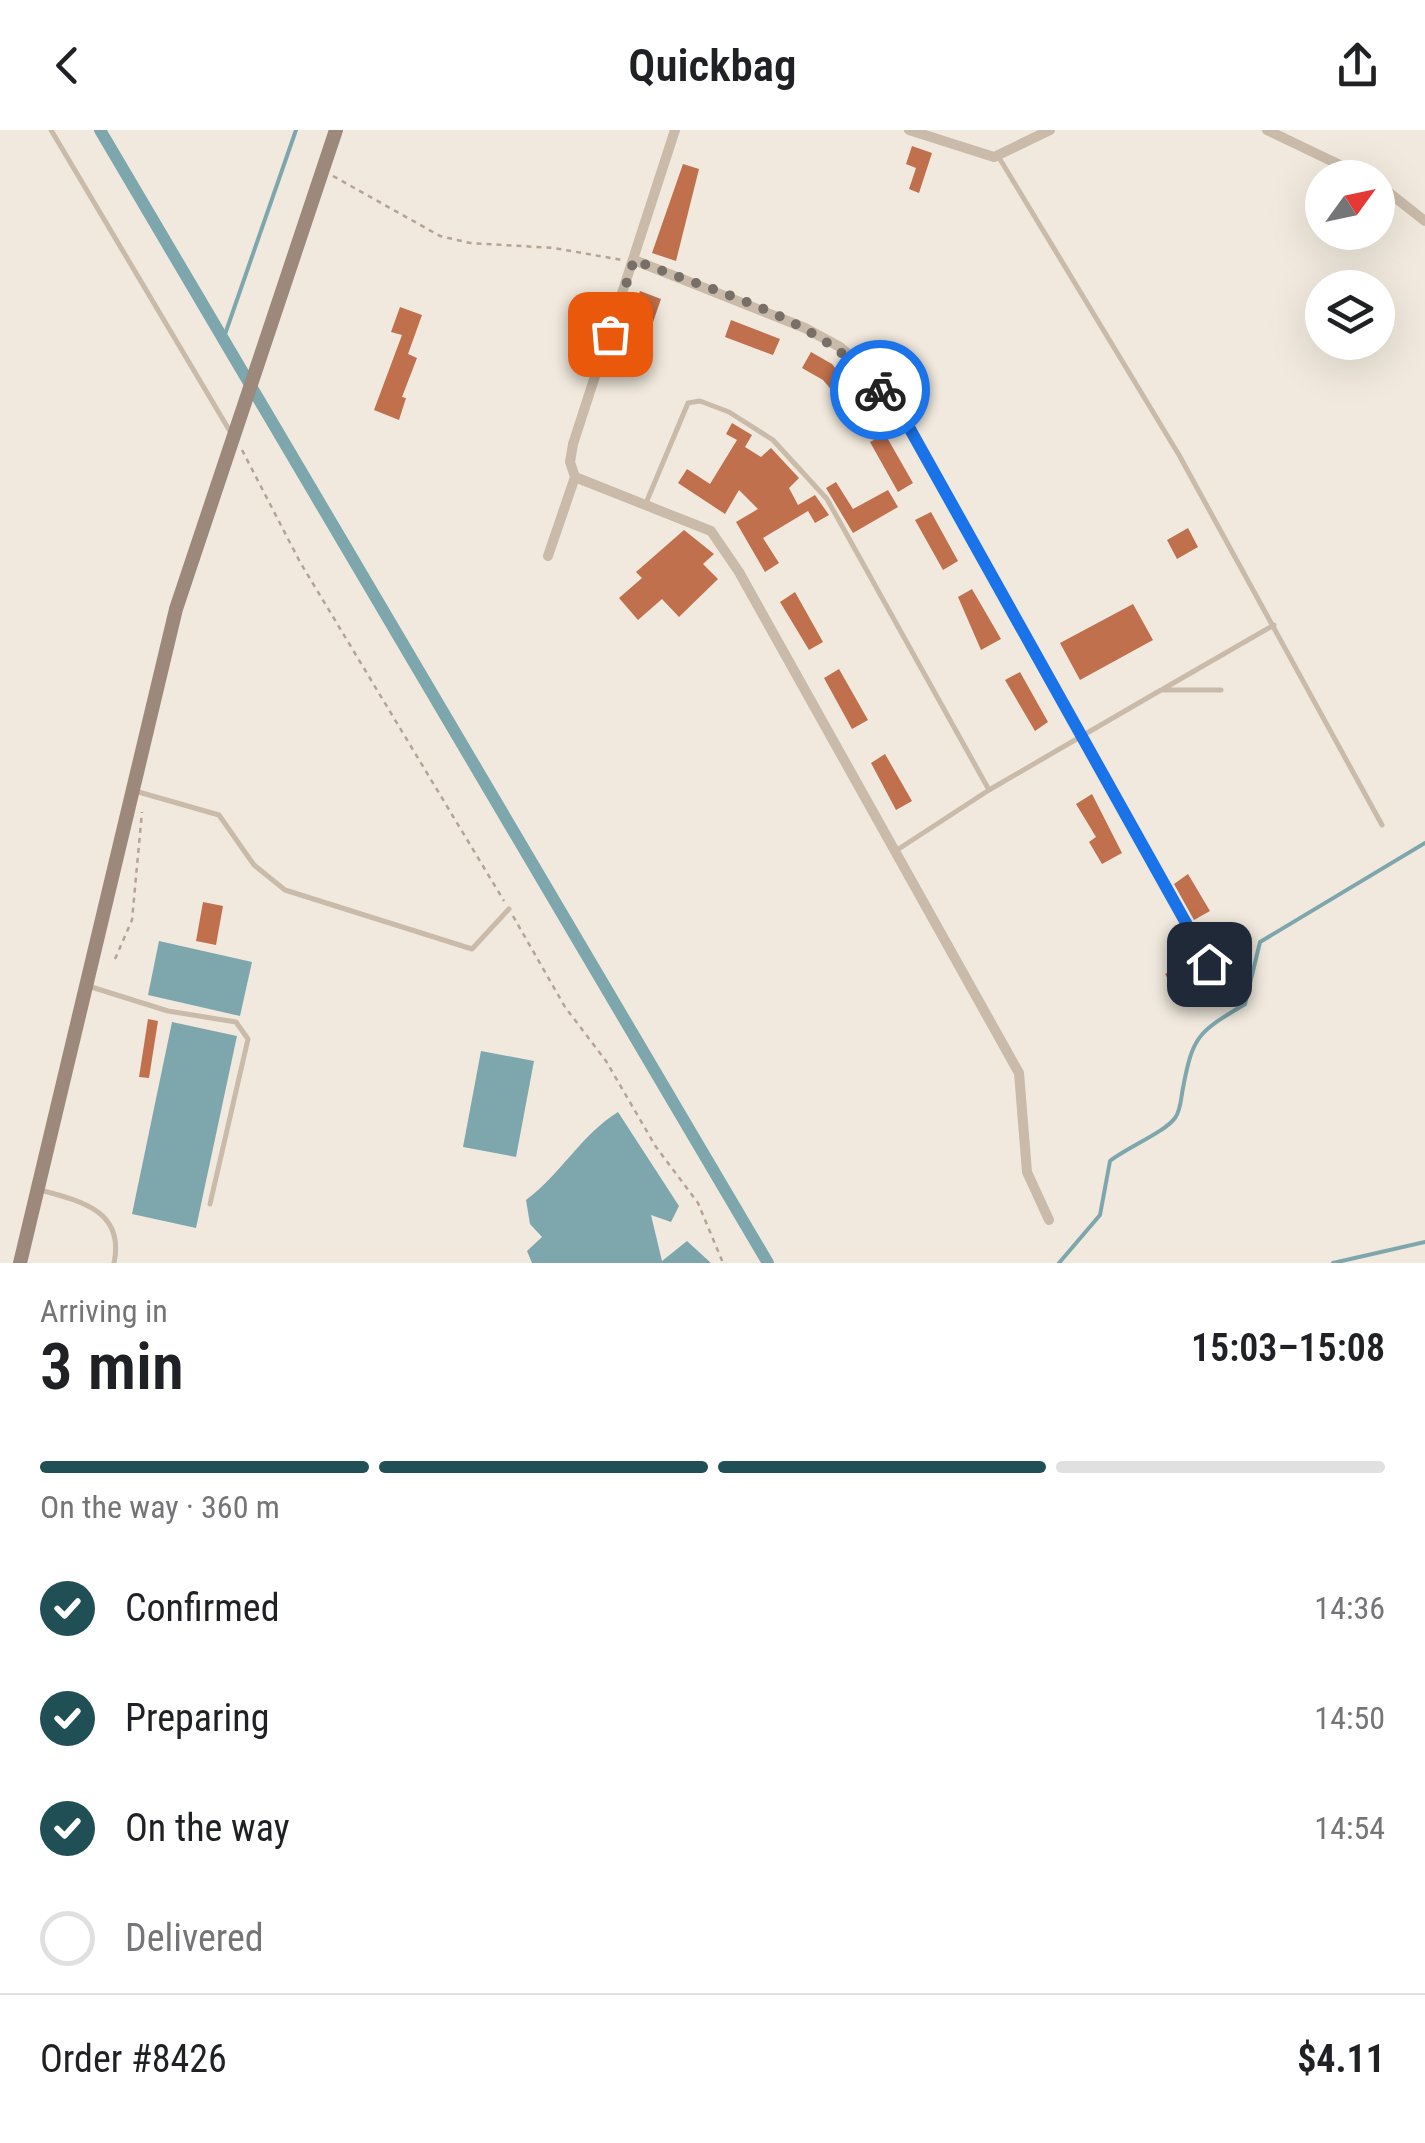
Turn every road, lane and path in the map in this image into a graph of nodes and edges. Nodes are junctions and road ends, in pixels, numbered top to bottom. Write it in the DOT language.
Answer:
graph roads {
  1 [pos="51,130"];
  2 [pos="336,130"];
  3 [pos="675,130"];
  4 [pos="909,130"];
  5 [pos="1050,130"];
  6 [pos="1268,130"];
  7 [pos="998,156"];
  8 [pos="1330,160"];
  9 [pos="323,170"];
  10 [pos="1395,197"];
  11 [pos="1425,221"];
  12 [pos="634,260"];
  13 [pos="233,436"];
  14 [pos="575,477"];
  15 [pos="646,504"];
  16 [pos="548,556"];
  17 [pos="1274,625"];
  18 [pos="1160,690"];
  19 [pos="1221,690"];
  20 [pos="1080,737"];
  21 [pos="989,790"];
  22 [pos="130,796"];
  23 [pos="1382,825"];
  24 [pos="893,853"];
  25 [pos="509,910"];
  26 [pos="115,959"];
  27 [pos="1209,964"];
  28 [pos="86,985"];
  29 [pos="38,1189"];
  30 [pos="210,1204"];
  31 [pos="1049,1220"];
  32 [pos="20,1263"];
  33 [pos="114,1263"];
  34 [pos="723,1263"];
  1 -- 13 [label="lane"];
  2 -- 9 [label="main road"];
  3 -- 12 [label="street"];
  4 -- 7 [label="street"];
  5 -- 7 [label="street"];
  6 -- 8 [label="street"];
  7 -- 17 [label="lane"];
  9 -- 12 [label="path"];
  9 -- 13 [label="main road"];
  10 -- 11 [label="street"];
  12 -- 14 [label="street"];
  12 -- 20 [label="street"];
  13 -- 22 [label="main road"];
  13 -- 25 [label="path"];
  14 -- 15 [label="street"];
  14 -- 16 [label="street"];
  15 -- 21 [label="lane"];
  15 -- 24 [label="street"];
  17 -- 18 [label="lane"];
  17 -- 23 [label="lane"];
  18 -- 19 [label="lane"];
  18 -- 20 [label="lane"];
  20 -- 21 [label="lane"];
  20 -- 27 [label="street"];
  21 -- 24 [label="lane"];
  22 -- 25 [label="lane"];
  22 -- 26 [label="path"];
  22 -- 28 [label="main road"];
  24 -- 31 [label="street"];
  25 -- 34 [label="path"];
  28 -- 29 [label="main road"];
  28 -- 30 [label="lane"];
  29 -- 32 [label="main road"];
  29 -- 33 [label="lane"];
}
